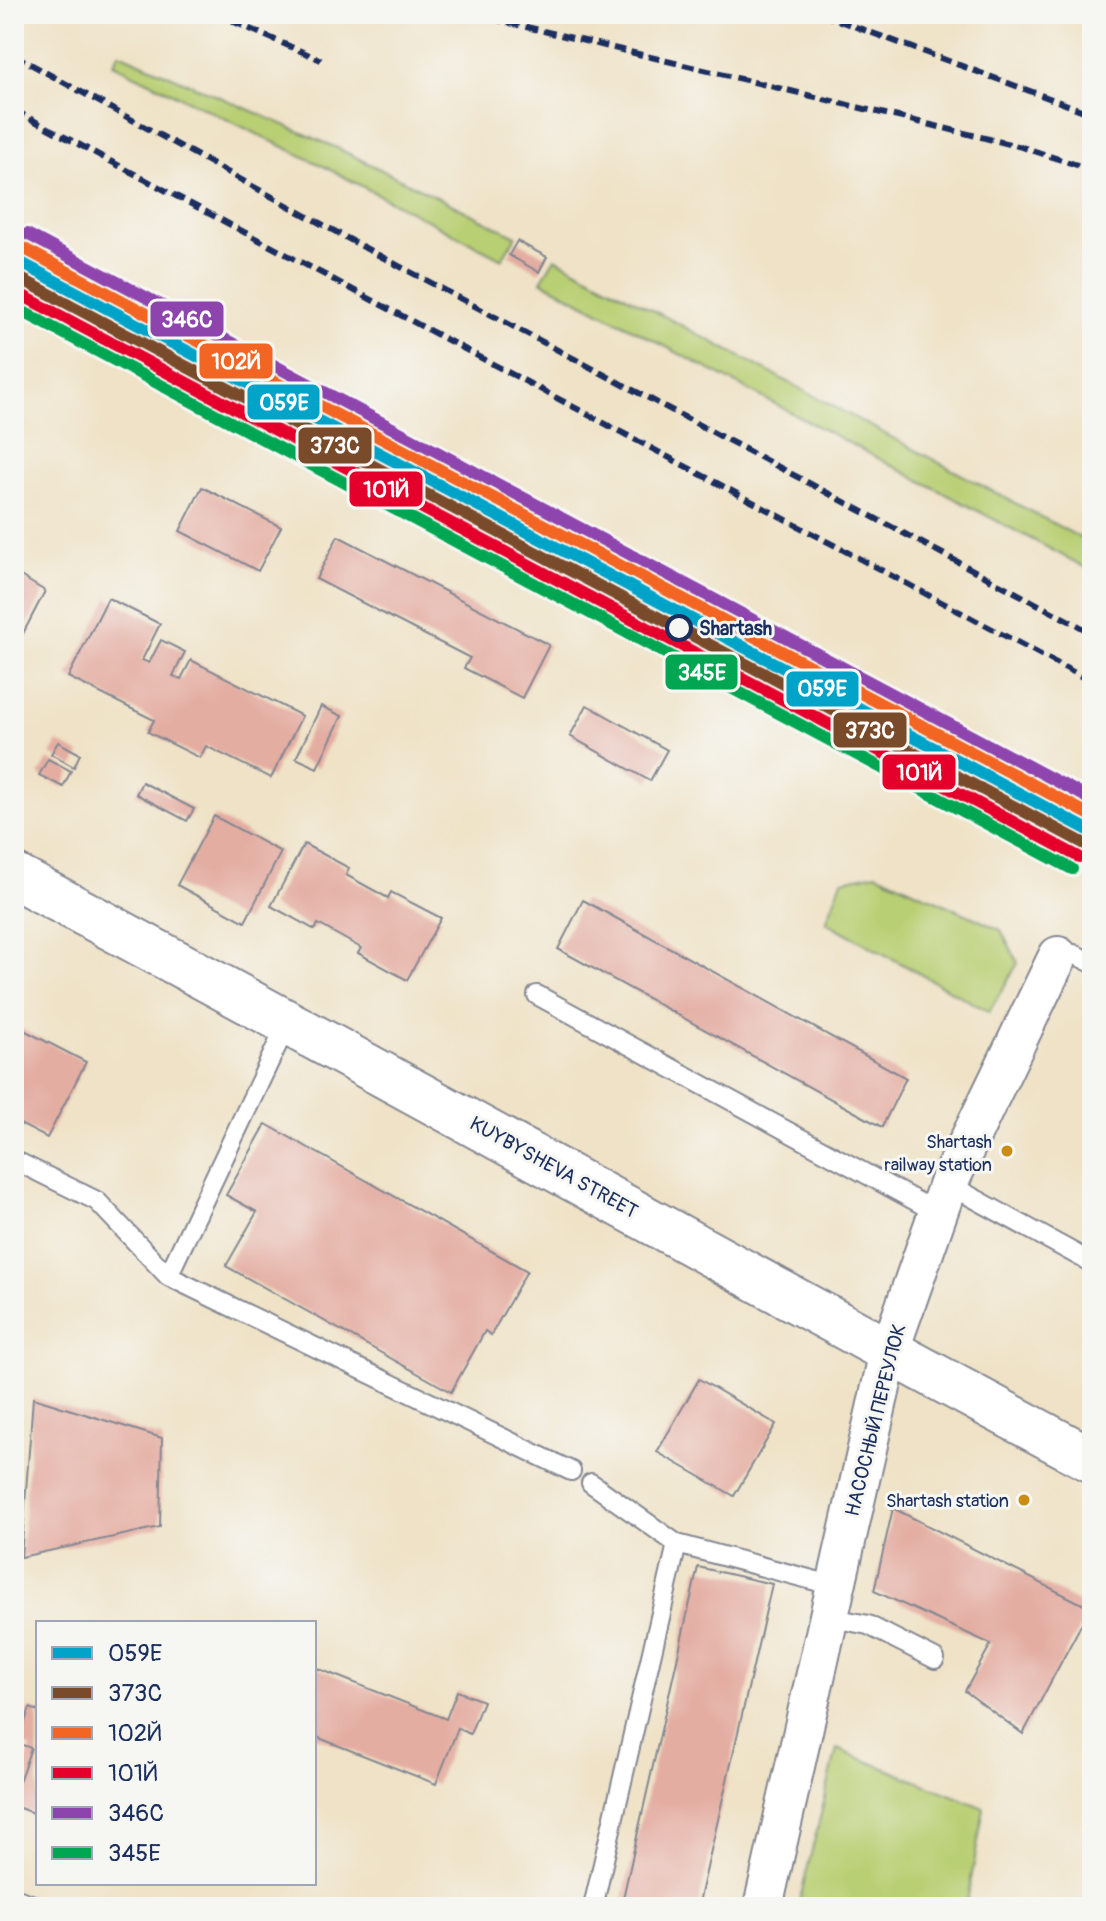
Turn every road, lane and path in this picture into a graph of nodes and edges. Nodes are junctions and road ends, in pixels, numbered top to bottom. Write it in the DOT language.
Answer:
graph roads {
  1 [pos="14,876"];
  2 [pos="1075,960"];
  3 [pos="537,995"];
  4 [pos="288,1022"];
  5 [pos="14,1160"];
  6 [pos="943,1198"];
  7 [pos="1092,1263"];
  8 [pos="168,1276"];
  9 [pos="889,1352"];
  10 [pos="1092,1460"];
  11 [pos="571,1471"];
  12 [pos="591,1483"];
  13 [pos="677,1544"];
  14 [pos="831,1601"];
  15 [pos="935,1659"];
  16 [pos="14,1898"];
  17 [pos="39,1907"];
  18 [pos="593,1907"];
  19 [pos="763,1907"];
  1 -- 4 [label="street, KUYBYSHEVA STREET"];
  2 -- 6 [label="street, НАСОСНЫЙ ПЕРЕУЛОК"];
  3 -- 6 [label="lane"];
  4 -- 8 [label="lane"];
  4 -- 9 [label="street, KUYBYSHEVA STREET"];
  5 -- 8 [label="lane"];
  6 -- 7 [label="lane"];
  6 -- 9 [label="street, НАСОСНЫЙ ПЕРЕУЛОК"];
  8 -- 11 [label="lane"];
  9 -- 10 [label="street, KUYBYSHEVA STREET"];
  9 -- 14 [label="street, НАСОСНЫЙ ПЕРЕУЛОК"];
  12 -- 13 [label="lane"];
  13 -- 14 [label="lane"];
  13 -- 18 [label="lane"];
  14 -- 15 [label="lane"];
  14 -- 19 [label="street, НАСОСНЫЙ ПЕРЕУЛОК"];
  16 -- 17 [label="lane"];
}
